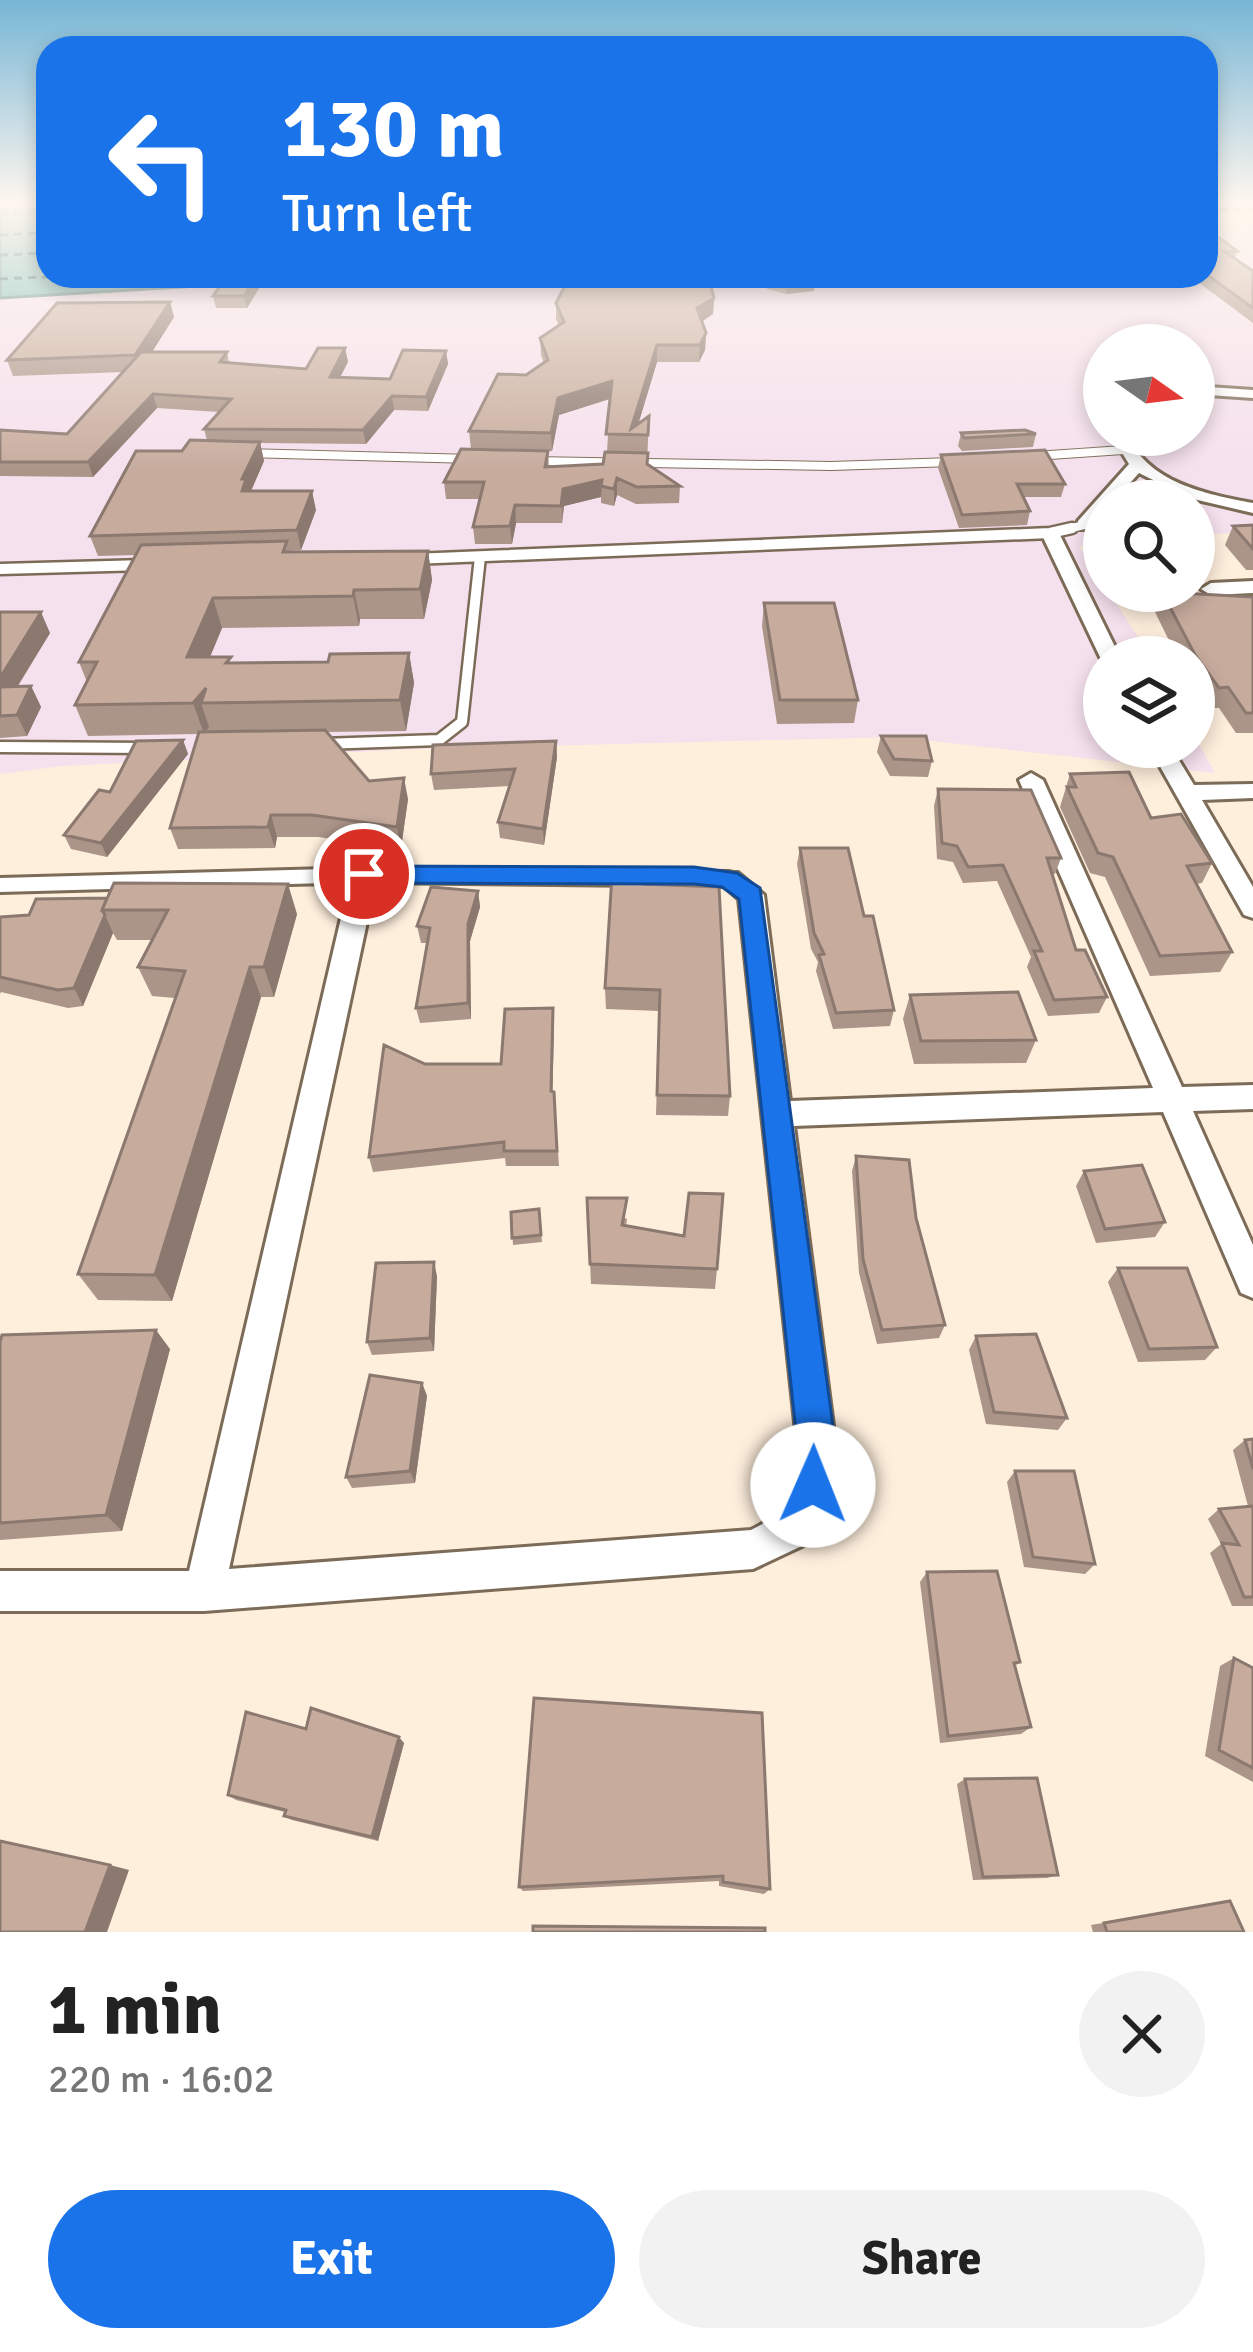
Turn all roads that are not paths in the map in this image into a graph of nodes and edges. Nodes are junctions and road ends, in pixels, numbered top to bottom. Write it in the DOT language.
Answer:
graph roads {
  1 [pos="1215,391"];
  2 [pos="1253,394"];
  3 [pos="1083,448"];
  4 [pos="220,452"];
  5 [pos="1132,456"];
  6 [pos="1028,457"];
  7 [pos="483,460"];
  8 [pos="530,461"];
  9 [pos="956,462"];
  10 [pos="1138,464"];
  11 [pos="1124,480"];
  12 [pos="1253,509"];
  13 [pos="1215,513"];
  14 [pos="1083,526"];
  15 [pos="1050,533"];
  16 [pos="480,557"];
  17 [pos="410,559"];
  18 [pos="157,565"];
  19 [pos="0,569"];
  20 [pos="1253,587"];
  21 [pos="1215,589"];
  22 [pos="1100,636"];
  23 [pos="299,744"];
  24 [pos="0,748"];
  25 [pos="158,748"];
  26 [pos="1173,768"];
  27 [pos="1031,780"];
  28 [pos="1253,791"];
  29 [pos="1189,793"];
  30 [pos="364,874"];
  31 [pos="728,879"];
  32 [pos="0,885"];
  33 [pos="1253,909"];
  34 [pos="1253,1096"];
  35 [pos="1175,1098"];
  36 [pos="778,1114"];
  37 [pos="1253,1282"];
  38 [pos="0,1591"];
  39 [pos="204,1592"];
  1 -- 2 [label="street"];
  3 -- 6 [label="lane"];
  4 -- 7 [label="lane"];
  5 -- 10 [label="street"];
  8 -- 9 [label="lane"];
  10 -- 11 [label="street"];
  10 -- 12 [label="street"];
  12 -- 13 [label="street"];
  14 -- 15 [label="lane"];
  15 -- 16 [label="lane"];
  15 -- 22 [label="street"];
  16 -- 17 [label="lane"];
  16 -- 23 [label="lane"];
  18 -- 19 [label="lane"];
  20 -- 21 [label="street"];
  24 -- 25 [label="lane"];
  26 -- 29 [label="street"];
  27 -- 35 [label="street"];
  28 -- 29 [label="street"];
  29 -- 33 [label="street"];
  30 -- 31 [label="lane"];
  30 -- 32 [label="lane"];
  30 -- 39 [label="street"];
  31 -- 36 [label="street"];
  34 -- 35 [label="street"];
  35 -- 36 [label="street"];
  35 -- 37 [label="street"];
  36 -- 39 [label="street"];
  38 -- 39 [label="street"];
}
